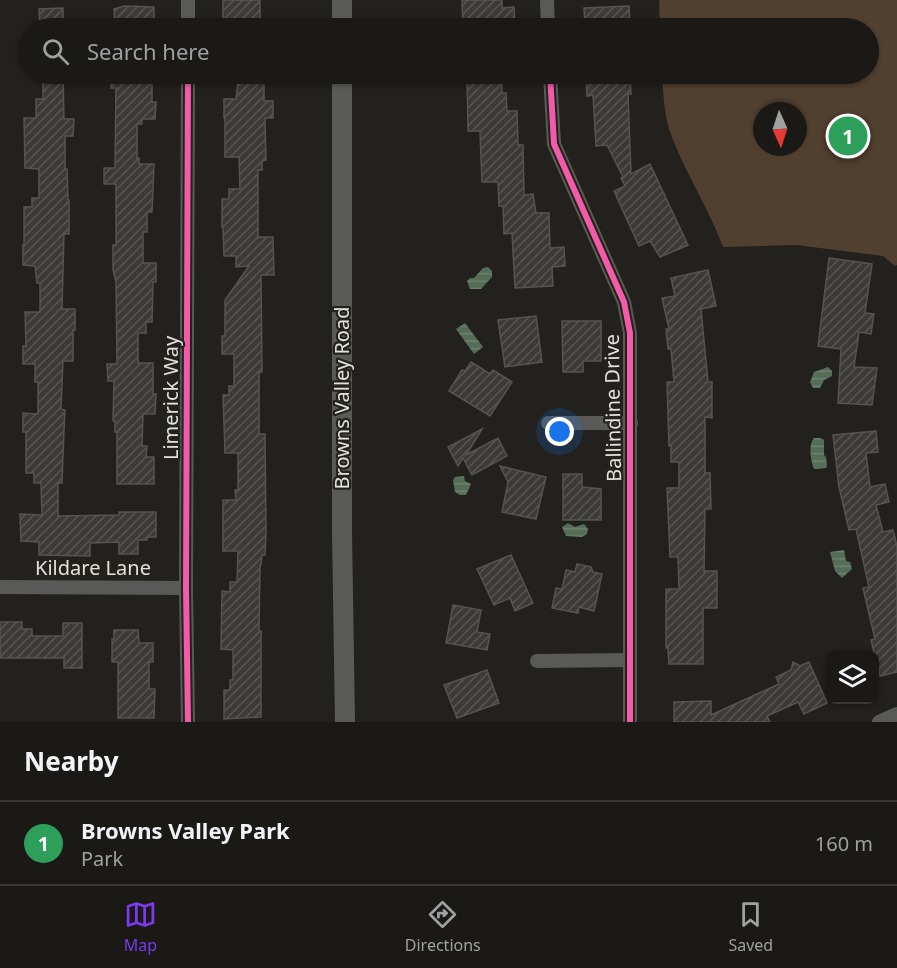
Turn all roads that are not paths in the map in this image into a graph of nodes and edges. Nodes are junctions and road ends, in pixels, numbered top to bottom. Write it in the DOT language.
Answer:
graph roads {
  1 [pos="188,0"];
  2 [pos="342,0"];
  3 [pos="548,0"];
  4 [pos="188,18"];
  5 [pos="342,18"];
  6 [pos="548,18"];
  7 [pos="188,84"];
  8 [pos="342,84"];
  9 [pos="551,84"];
  10 [pos="548,423"];
  11 [pos="631,423"];
  12 [pos="0,588"];
  13 [pos="186,588"];
  14 [pos="630,660"];
  15 [pos="537,661"];
  16 [pos="897,714"];
  17 [pos="188,722"];
  18 [pos="345,722"];
  19 [pos="630,722"];
  20 [pos="879,722"];
  1 -- 4 [label="street"];
  2 -- 5 [label="main road"];
  3 -- 6 [label="street"];
  7 -- 13 [label="street, Limerick Way"];
  8 -- 18 [label="main road, Browns Valley Road"];
  9 -- 11 [label="street, Ballindine Drive"];
  10 -- 11 [label="street"];
  11 -- 14 [label="street, Ballindine Drive"];
  12 -- 13 [label="street, Kildare Lane"];
  13 -- 17 [label="street, Limerick Way"];
  14 -- 15 [label="street"];
  14 -- 19 [label="street, Ballindine Drive"];
  16 -- 20 [label="street"];
}
